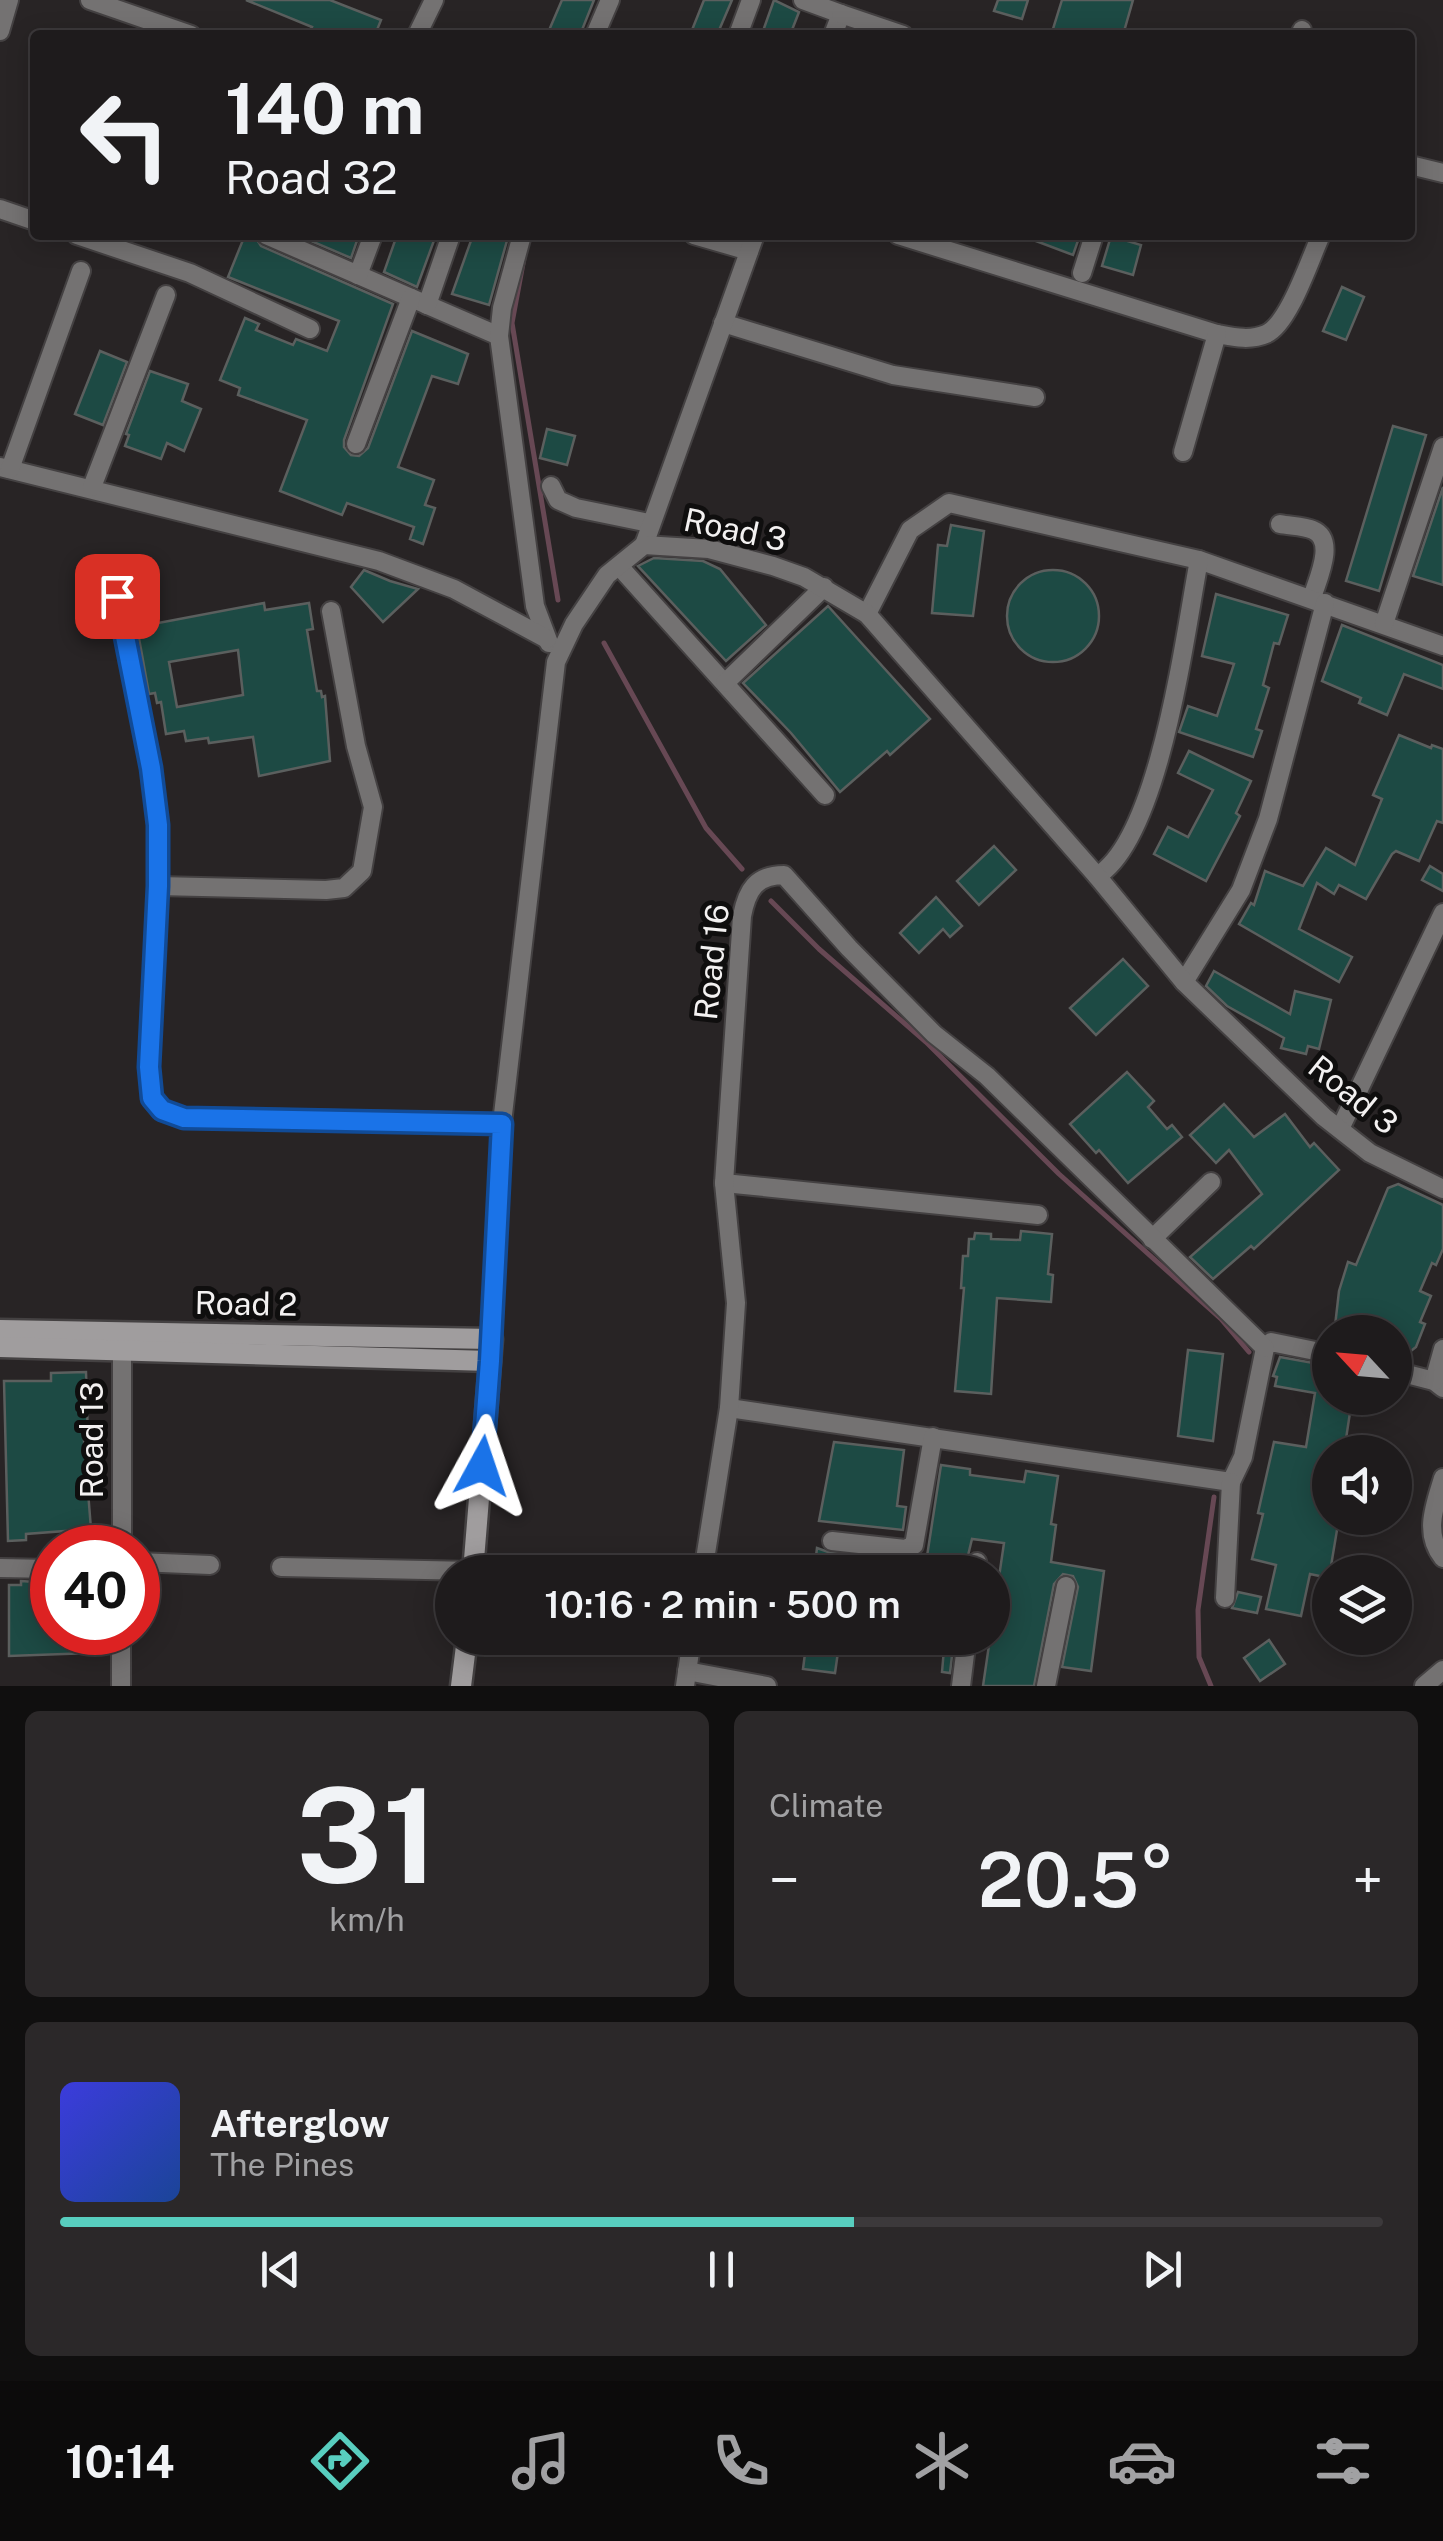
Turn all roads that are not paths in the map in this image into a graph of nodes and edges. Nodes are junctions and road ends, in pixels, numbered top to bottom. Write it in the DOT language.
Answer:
graph roads {
  1 [pos="9,0"];
  2 [pos="90,0"];
  3 [pos="434,0"];
  4 [pos="610,0"];
  5 [pos="751,0"];
  6 [pos="803,0"];
  7 [pos="841,14"];
  8 [pos="177,30"];
  9 [pos="419,30"];
  10 [pos="597,30"];
  11 [pos="740,30"];
  12 [pos="835,30"];
  13 [pos="888,30"];
  14 [pos="0,31"];
  15 [pos="1415,166"];
  16 [pos="1443,173"];
  17 [pos="0,210"];
  18 [pos="30,219"];
  19 [pos="91,240"];
  20 [pos="278,240"];
  21 [pos="370,240"];
  22 [pos="449,240"];
  23 [pos="521,240"];
  24 [pos="914,240"];
  25 [pos="1092,240"];
  26 [pos="1319,240"];
  27 [pos="752,243"];
  28 [pos="81,271"];
  29 [pos="1082,273"];
  30 [pos="358,275"];
  31 [pos="166,295"];
  32 [pos="419,302"];
  33 [pos="723,323"];
  34 [pos="310,329"];
  35 [pos="1217,334"];
  36 [pos="499,336"];
  37 [pos="1035,397"];
  38 [pos="356,444"];
  39 [pos="1443,447"];
  40 [pos="1182,452"];
  41 [pos="5,468"];
  42 [pos="551,486"];
  43 [pos="92,488"];
  44 [pos="649,524"];
  45 [pos="1280,524"];
  46 [pos="644,545"];
  47 [pos="1199,560"];
  48 [pos="619,566"];
  49 [pos="824,587"];
  50 [pos="117,596"];
  51 [pos="1318,600"];
  52 [pos="331,611"];
  53 [pos="867,614"];
  54 [pos="1384,624"];
  55 [pos="547,638"];
  56 [pos="1443,646"];
  57 [pos="556,662"];
  58 [pos="725,683"];
  59 [pos="825,794"];
  60 [pos="1097,876"];
  61 [pos="158,886"];
  62 [pos="1443,913"];
  63 [pos="1184,982"];
  64 [pos="502,1124"];
  65 [pos="1340,1129"];
  66 [pos="1211,1182"];
  67 [pos="724,1183"];
  68 [pos="1443,1189"];
  69 [pos="1038,1216"];
  70 [pos="1152,1239"];
  71 [pos="0,1330"];
  72 [pos="492,1339"];
  73 [pos="122,1341"];
  74 [pos="0,1348"];
  75 [pos="1264,1348"];
  76 [pos="1443,1349"];
  77 [pos="1312,1350"];
  78 [pos="490,1361"];
  79 [pos="1412,1376"];
  80 [pos="1438,1384"];
  81 [pos="729,1408"];
  82 [pos="933,1437"];
  83 [pos="1443,1478"];
  84 [pos="1231,1482"];
  85 [pos="122,1525"];
  86 [pos="832,1542"];
  87 [pos="474,1555"];
  88 [pos="706,1555"];
  89 [pos="1443,1558"];
  90 [pos="160,1563"];
  91 [pos="210,1565"];
  92 [pos="281,1567"];
  93 [pos="0,1568"];
  94 [pos="30,1569"];
  95 [pos="435,1571"];
  96 [pos="1066,1586"];
  97 [pos="1225,1598"];
  98 [pos="121,1655"];
  99 [pos="465,1655"];
  100 [pos="965,1655"];
  101 [pos="1443,1670"];
  102 [pos="686,1678"];
  103 [pos="122,1686"];
  104 [pos="461,1686"];
  105 [pos="767,1686"];
  106 [pos="961,1686"];
  107 [pos="1046,1686"];
  108 [pos="1424,1686"];
  1 -- 14 [label="street"];
  2 -- 8 [label="street"];
  3 -- 9 [label="street"];
  4 -- 10 [label="street"];
  5 -- 11 [label="street"];
  6 -- 7 [label="street"];
  7 -- 12 [label="street"];
  7 -- 13 [label="street"];
  15 -- 16 [label="street"];
  17 -- 18 [label="street"];
  19 -- 34 [label="street"];
  20 -- 30 [label="street"];
  21 -- 30 [label="street"];
  22 -- 32 [label="street"];
  23 -- 36 [label="street"];
  24 -- 35 [label="street"];
  25 -- 29 [label="street"];
  26 -- 35 [label="street"];
  27 -- 33 [label="street"];
  28 -- 41 [label="street"];
  30 -- 32 [label="street"];
  31 -- 43 [label="street"];
  32 -- 36 [label="street"];
  32 -- 38 [label="street"];
  33 -- 37 [label="street"];
  33 -- 44 [label="street"];
  35 -- 40 [label="street"];
  36 -- 55 [label="street"];
  39 -- 54 [label="street"];
  41 -- 43 [label="street"];
  42 -- 44 [label="street"];
  43 -- 55 [label="street"];
  44 -- 46 [label="street"];
  45 -- 51 [label="street"];
  46 -- 48 [label="street, Road 3"];
  46 -- 49 [label="street, Road 3"];
  47 -- 51 [label="street"];
  47 -- 53 [label="street"];
  47 -- 60 [label="street"];
  48 -- 57 [label="street, Road 3"];
  48 -- 58 [label="street"];
  49 -- 53 [label="street, Road 3"];
  49 -- 58 [label="street"];
  50 -- 61 [label="street"];
  51 -- 54 [label="street"];
  51 -- 63 [label="street"];
  52 -- 61 [label="street"];
  53 -- 60 [label="street, Road 3"];
  54 -- 56 [label="street"];
  55 -- 57 [label="street"];
  57 -- 64 [label="street, Road 3"];
  58 -- 59 [label="street"];
  60 -- 63 [label="street, Road 3"];
  61 -- 64 [label="street"];
  62 -- 65 [label="street"];
  63 -- 65 [label="street, Road 3"];
  64 -- 72 [label="street, Road 3"];
  65 -- 68 [label="street, Road 3"];
  66 -- 70 [label="street"];
  67 -- 69 [label="street"];
  67 -- 70 [label="street, Road 16"];
  67 -- 81 [label="street, Road 16"];
  70 -- 75 [label="street, Road 16"];
  71 -- 73 [label="street, Road 2"];
  72 -- 73 [label="street, Road 2"];
  72 -- 78 [label="street, Road 3"];
  73 -- 74 [label="street, Road 2"];
  73 -- 78 [label="street, Road 2"];
  73 -- 85 [label="street, Road 13"];
  75 -- 77 [label="street"];
  75 -- 84 [label="street"];
  76 -- 80 [label="street"];
  78 -- 87 [label="street, Road 3"];
  79 -- 80 [label="street"];
  81 -- 82 [label="street"];
  81 -- 88 [label="street, Road 16"];
  82 -- 84 [label="street"];
  82 -- 86 [label="street"];
  83 -- 89 [label="street"];
  84 -- 97 [label="street"];
  90 -- 91 [label="street"];
  92 -- 95 [label="street"];
  93 -- 94 [label="street"];
  96 -- 107 [label="street"];
  98 -- 103 [label="street"];
  99 -- 104 [label="street"];
  100 -- 106 [label="street"];
  101 -- 108 [label="street"];
  102 -- 105 [label="street"];
}
